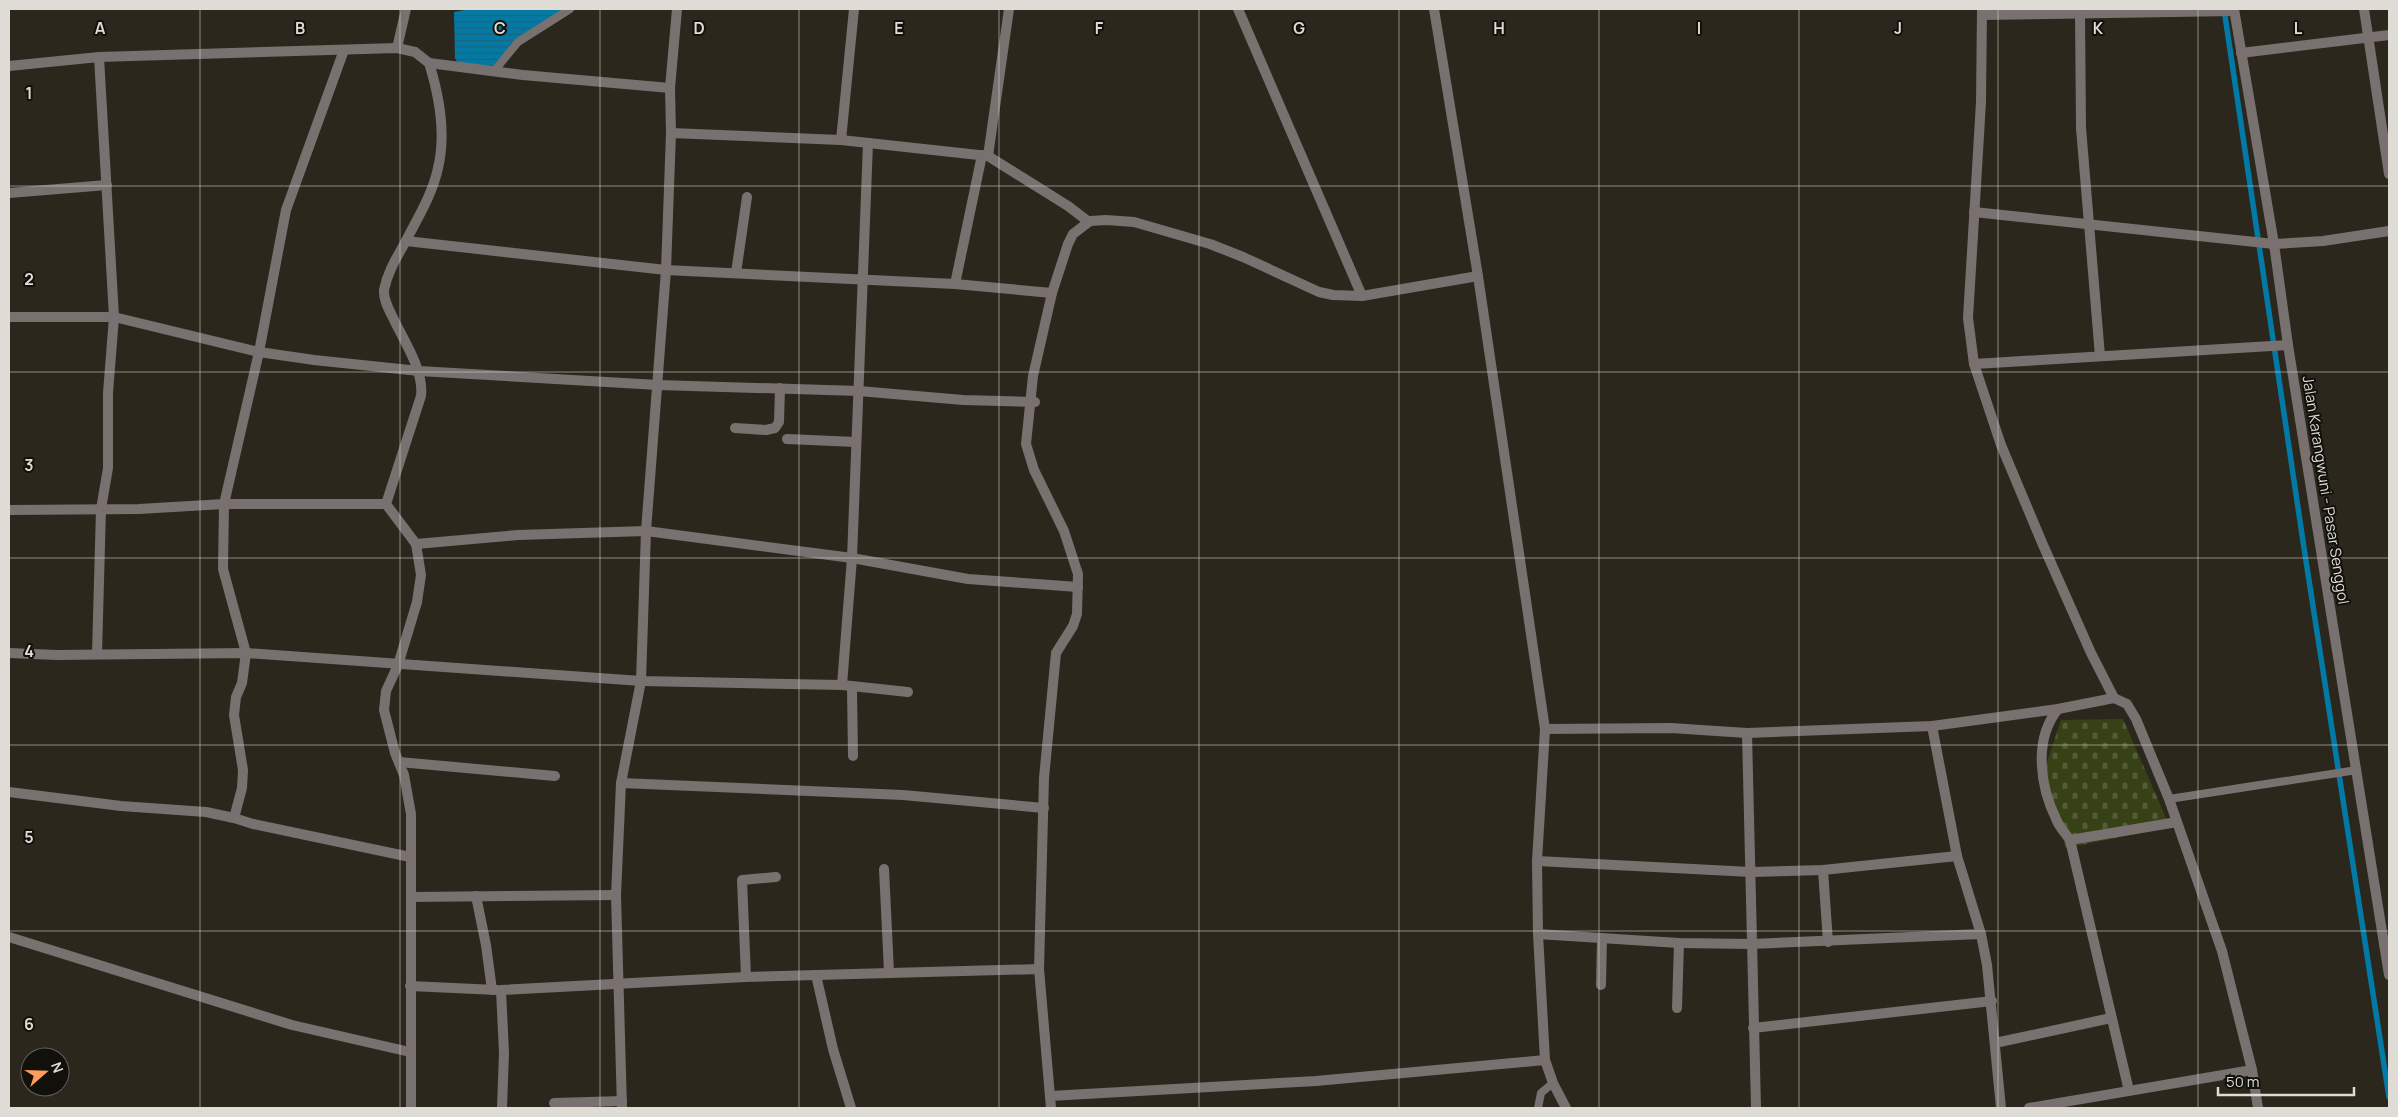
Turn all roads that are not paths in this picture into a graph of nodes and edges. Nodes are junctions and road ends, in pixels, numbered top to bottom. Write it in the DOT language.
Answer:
graph roads {
  1 [pos="406,9"];
  2 [pos="570,9"];
  3 [pos="677,9"];
  4 [pos="854,9"];
  5 [pos="1008,9"];
  6 [pos="1238,9"];
  7 [pos="1434,9"];
  8 [pos="2364,9"];
  9 [pos="2234,10"];
  10 [pos="1982,12"];
  11 [pos="2080,15"];
  12 [pos="2389,35"];
  13 [pos="2367,38"];
  14 [pos="397,48"];
  15 [pos="344,50"];
  16 [pos="2241,53"];
  17 [pos="99,57"];
  18 [pos="429,63"];
  19 [pos="9,66"];
  20 [pos="495,70"];
  21 [pos="670,88"];
  22 [pos="671,133"];
  23 [pos="841,140"];
  24 [pos="868,143"];
  25 [pos="985,156"];
  26 [pos="2389,174"];
  27 [pos="107,185"];
  28 [pos="9,193"];
  29 [pos="747,197"];
  30 [pos="1974,212"];
  31 [pos="1089,222"];
  32 [pos="2087,224"];
  33 [pos="2389,231"];
  34 [pos="406,241"];
  35 [pos="2274,244"];
  36 [pos="666,270"];
  37 [pos="736,273"];
  38 [pos="1478,276"];
  39 [pos="862,279"];
  40 [pos="955,284"];
  41 [pos="1052,293"];
  42 [pos="1362,296"];
  43 [pos="9,317"];
  44 [pos="114,317"];
  45 [pos="2288,345"];
  46 [pos="259,352"];
  47 [pos="2100,356"];
  48 [pos="1974,364"];
  49 [pos="419,371"];
  50 [pos="658,385"];
  51 [pos="780,388"];
  52 [pos="860,390"];
  53 [pos="1033,402"];
  54 [pos="736,428"];
  55 [pos="787,439"];
  56 [pos="856,442"];
  57 [pos="224,504"];
  58 [pos="386,504"];
  59 [pos="101,509"];
  60 [pos="9,510"];
  61 [pos="646,531"];
  62 [pos="416,544"];
  63 [pos="852,558"];
  64 [pos="1078,588"];
  65 [pos="9,653"];
  66 [pos="246,653"];
  67 [pos="97,654"];
  68 [pos="398,665"];
  69 [pos="641,681"];
  70 [pos="847,686"];
  71 [pos="908,692"];
  72 [pos="2114,698"];
  73 [pos="2058,708"];
  74 [pos="1932,726"];
  75 [pos="1545,729"];
  76 [pos="1747,734"];
  77 [pos="853,756"];
  78 [pos="399,762"];
  79 [pos="2357,770"];
  80 [pos="555,776"];
  81 [pos="621,783"];
  82 [pos="9,792"];
  83 [pos="2169,799"];
  84 [pos="1044,808"];
  85 [pos="234,818"];
  86 [pos="2177,822"];
  87 [pos="2070,840"];
  88 [pos="1957,856"];
  89 [pos="410,857"];
  90 [pos="1537,861"];
  91 [pos="884,869"];
  92 [pos="1823,870"];
  93 [pos="1751,872"];
  94 [pos="776,876"];
  95 [pos="616,895"];
  96 [pos="476,896"];
  97 [pos="411,898"];
  98 [pos="1538,934"];
  99 [pos="1981,934"];
  100 [pos="9,938"];
  101 [pos="1602,938"];
  102 [pos="1828,942"];
  103 [pos="1679,943"];
  104 [pos="1751,944"];
  105 [pos="1039,969"];
  106 [pos="889,972"];
  107 [pos="816,975"];
  108 [pos="2389,975"];
  109 [pos="746,977"];
  110 [pos="619,984"];
  111 [pos="1600,985"];
  112 [pos="410,986"];
  113 [pos="496,990"];
  114 [pos="1992,1001"];
  115 [pos="1677,1008"];
  116 [pos="2112,1018"];
  117 [pos="1753,1028"];
  118 [pos="1995,1043"];
  119 [pos="410,1052"];
  120 [pos="1545,1060"];
  121 [pos="2252,1070"];
  122 [pos="1553,1083"];
  123 [pos="2129,1091"];
  124 [pos="1050,1096"];
  125 [pos="554,1102"];
  126 [pos="622,1105"];
  127 [pos="411,1108"];
  128 [pos="502,1108"];
  129 [pos="852,1108"];
  130 [pos="1051,1108"];
  131 [pos="1538,1108"];
  132 [pos="1566,1108"];
  133 [pos="1756,1108"];
  134 [pos="2001,1108"];
  135 [pos="2029,1108"];
  136 [pos="2258,1108"];
  1 -- 14 [label="street"];
  2 -- 20 [label="lane"];
  3 -- 21 [label="street"];
  4 -- 23 [label="street"];
  5 -- 25 [label="street"];
  6 -- 42 [label="street"];
  7 -- 38 [label="street"];
  8 -- 13 [label="street"];
  9 -- 11 [label="street"];
  9 -- 16 [label="street, Jalan Karangwuni - Pasar Senggol"];
  10 -- 11 [label="street"];
  10 -- 30 [label="street"];
  11 -- 32 [label="street"];
  12 -- 13 [label="street"];
  13 -- 16 [label="street"];
  13 -- 26 [label="street"];
  14 -- 15 [label="street"];
  14 -- 18 [label="street"];
  15 -- 17 [label="street"];
  15 -- 46 [label="street"];
  16 -- 35 [label="street, Jalan Karangwuni - Pasar Senggol"];
  17 -- 19 [label="street"];
  17 -- 27 [label="street"];
  18 -- 20 [label="street"];
  18 -- 34 [label="street"];
  20 -- 21 [label="street"];
  21 -- 22 [label="street"];
  22 -- 23 [label="street"];
  22 -- 36 [label="street"];
  23 -- 24 [label="street"];
  24 -- 25 [label="street"];
  24 -- 39 [label="street"];
  25 -- 31 [label="street"];
  25 -- 40 [label="street"];
  27 -- 28 [label="street"];
  27 -- 44 [label="street"];
  29 -- 37 [label="street"];
  30 -- 32 [label="street"];
  30 -- 48 [label="street"];
  31 -- 41 [label="street"];
  31 -- 42 [label="street"];
  32 -- 35 [label="street"];
  32 -- 47 [label="street"];
  33 -- 35 [label="street"];
  34 -- 36 [label="street"];
  34 -- 49 [label="street"];
  35 -- 45 [label="street, Jalan Karangwuni - Pasar Senggol"];
  36 -- 37 [label="street"];
  36 -- 50 [label="street"];
  37 -- 39 [label="street"];
  38 -- 42 [label="street"];
  38 -- 75 [label="street"];
  39 -- 40 [label="street"];
  39 -- 52 [label="street"];
  40 -- 41 [label="street"];
  41 -- 53 [label="street"];
  43 -- 44 [label="street"];
  44 -- 46 [label="street"];
  44 -- 59 [label="street"];
  45 -- 47 [label="street"];
  45 -- 79 [label="street, Jalan Karangwuni - Pasar Senggol"];
  46 -- 49 [label="street"];
  46 -- 57 [label="street"];
  47 -- 48 [label="street"];
  48 -- 72 [label="street"];
  49 -- 50 [label="street"];
  49 -- 58 [label="street"];
  50 -- 51 [label="street"];
  50 -- 61 [label="street"];
  51 -- 52 [label="street"];
  51 -- 54 [label="street"];
  52 -- 53 [label="street"];
  52 -- 56 [label="street"];
  53 -- 64 [label="street"];
  55 -- 56 [label="street"];
  56 -- 63 [label="street"];
  57 -- 58 [label="street"];
  57 -- 59 [label="street"];
  57 -- 66 [label="street"];
  58 -- 62 [label="street"];
  59 -- 60 [label="street"];
  59 -- 67 [label="street"];
  61 -- 62 [label="street"];
  61 -- 63 [label="street"];
  61 -- 69 [label="street"];
  62 -- 68 [label="street"];
  63 -- 64 [label="street"];
  63 -- 70 [label="street"];
  64 -- 84 [label="street"];
  65 -- 67 [label="street"];
  66 -- 67 [label="street"];
  66 -- 68 [label="street"];
  66 -- 85 [label="street"];
  68 -- 69 [label="street"];
  68 -- 78 [label="street"];
  69 -- 70 [label="street"];
  69 -- 81 [label="street"];
  70 -- 71 [label="street"];
  70 -- 77 [label="street"];
  72 -- 73 [label="street"];
  72 -- 83 [label="street"];
  73 -- 74 [label="street"];
  73 -- 87 [label="street"];
  74 -- 76 [label="street"];
  74 -- 88 [label="street"];
  75 -- 76 [label="street"];
  75 -- 90 [label="street"];
  76 -- 93 [label="street"];
  78 -- 80 [label="street"];
  78 -- 89 [label="street"];
  79 -- 83 [label="lane"];
  79 -- 108 [label="street, Jalan Karangwuni - Pasar Senggol"];
  81 -- 84 [label="street"];
  81 -- 95 [label="street"];
  82 -- 85 [label="street"];
  83 -- 86 [label="street"];
  84 -- 105 [label="street"];
  85 -- 89 [label="street"];
  86 -- 87 [label="street"];
  86 -- 121 [label="street"];
  87 -- 116 [label="street"];
  88 -- 92 [label="street"];
  88 -- 99 [label="street"];
  89 -- 97 [label="street"];
  90 -- 93 [label="street"];
  90 -- 98 [label="street"];
  91 -- 106 [label="street"];
  92 -- 93 [label="street"];
  92 -- 102 [label="street"];
  93 -- 104 [label="street"];
  94 -- 109 [label="street"];
  95 -- 96 [label="street"];
  95 -- 110 [label="street"];
  96 -- 97 [label="street"];
  96 -- 113 [label="street"];
  97 -- 112 [label="street"];
  98 -- 101 [label="street"];
  98 -- 120 [label="street"];
  99 -- 102 [label="street"];
  99 -- 114 [label="street"];
  100 -- 119 [label="street"];
  101 -- 103 [label="street"];
  101 -- 111 [label="street"];
  102 -- 104 [label="street"];
  103 -- 104 [label="street"];
  103 -- 115 [label="street"];
  104 -- 117 [label="street"];
  105 -- 106 [label="street"];
  105 -- 124 [label="street"];
  106 -- 107 [label="street"];
  107 -- 109 [label="street"];
  107 -- 129 [label="street"];
  109 -- 110 [label="street"];
  110 -- 113 [label="street"];
  110 -- 126 [label="street"];
  112 -- 113 [label="street"];
  112 -- 119 [label="street"];
  113 -- 128 [label="street"];
  114 -- 117 [label="street"];
  114 -- 118 [label="street"];
  116 -- 118 [label="street"];
  116 -- 123 [label="street"];
  117 -- 133 [label="street"];
  118 -- 134 [label="street"];
  119 -- 127 [label="street"];
  120 -- 122 [label="street"];
  120 -- 124 [label="street"];
  121 -- 123 [label="street"];
  121 -- 136 [label="street"];
  122 -- 131 [label="lane"];
  122 -- 132 [label="street"];
  123 -- 135 [label="street"];
  124 -- 130 [label="street"];
  125 -- 126 [label="street"];
}
